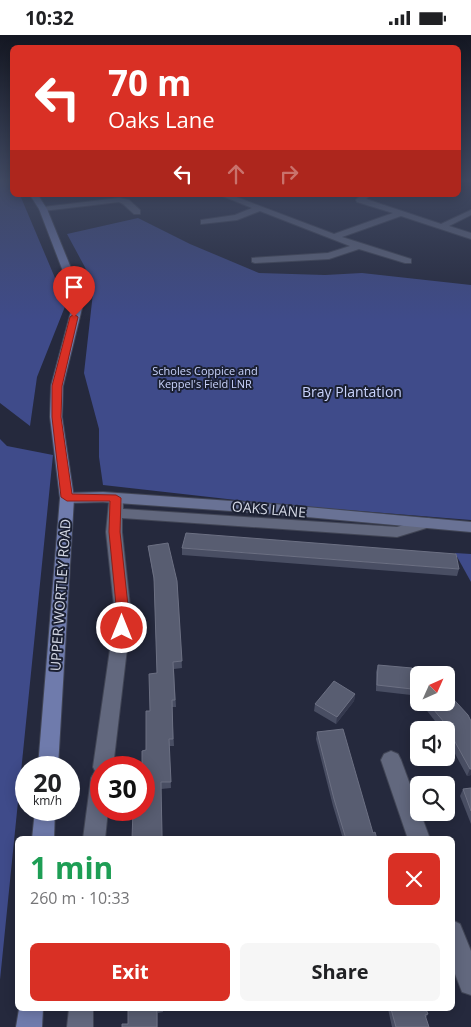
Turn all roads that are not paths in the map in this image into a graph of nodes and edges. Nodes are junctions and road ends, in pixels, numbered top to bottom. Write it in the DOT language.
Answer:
graph roads {
  1 [pos="50,227"];
  2 [pos="313,227"];
  3 [pos="361,227"];
  4 [pos="446,227"];
  5 [pos="336,236"];
  6 [pos="471,236"];
  7 [pos="359,245"];
  8 [pos="255,260"];
  9 [pos="408,261"];
  10 [pos="67,497"];
  11 [pos="116,505"];
  12 [pos="428,523"];
  13 [pos="471,527"];
  14 [pos="49,756"];
  15 [pos="105,756"];
  16 [pos="391,760"];
  17 [pos="44,821"];
  18 [pos="96,821"];
  19 [pos="43,836"];
  20 [pos="94,836"];
  21 [pos="418,836"];
  22 [pos="455,939"];
  23 [pos="471,983"];
  24 [pos="31,1011"];
  25 [pos="81,1011"];
  26 [pos="29,1027"];
  27 [pos="80,1027"];
  1 -- 10 [label="main road, UPPER WORTLEY ROAD"];
  2 -- 5 [label="street"];
  3 -- 5 [label="street"];
  4 -- 6 [label="street"];
  5 -- 7 [label="street"];
  7 -- 8 [label="street"];
  7 -- 9 [label="street"];
  10 -- 11 [label="street"];
  10 -- 14 [label="main road, UPPER WORTLEY ROAD"];
  11 -- 12 [label="street"];
  11 -- 15 [label="street"];
  12 -- 13 [label="street"];
  16 -- 21 [label="street"];
  17 -- 19 [label="main road"];
  18 -- 20 [label="street"];
  22 -- 23 [label="street"];
  24 -- 26 [label="main road"];
  25 -- 27 [label="street"];
}
